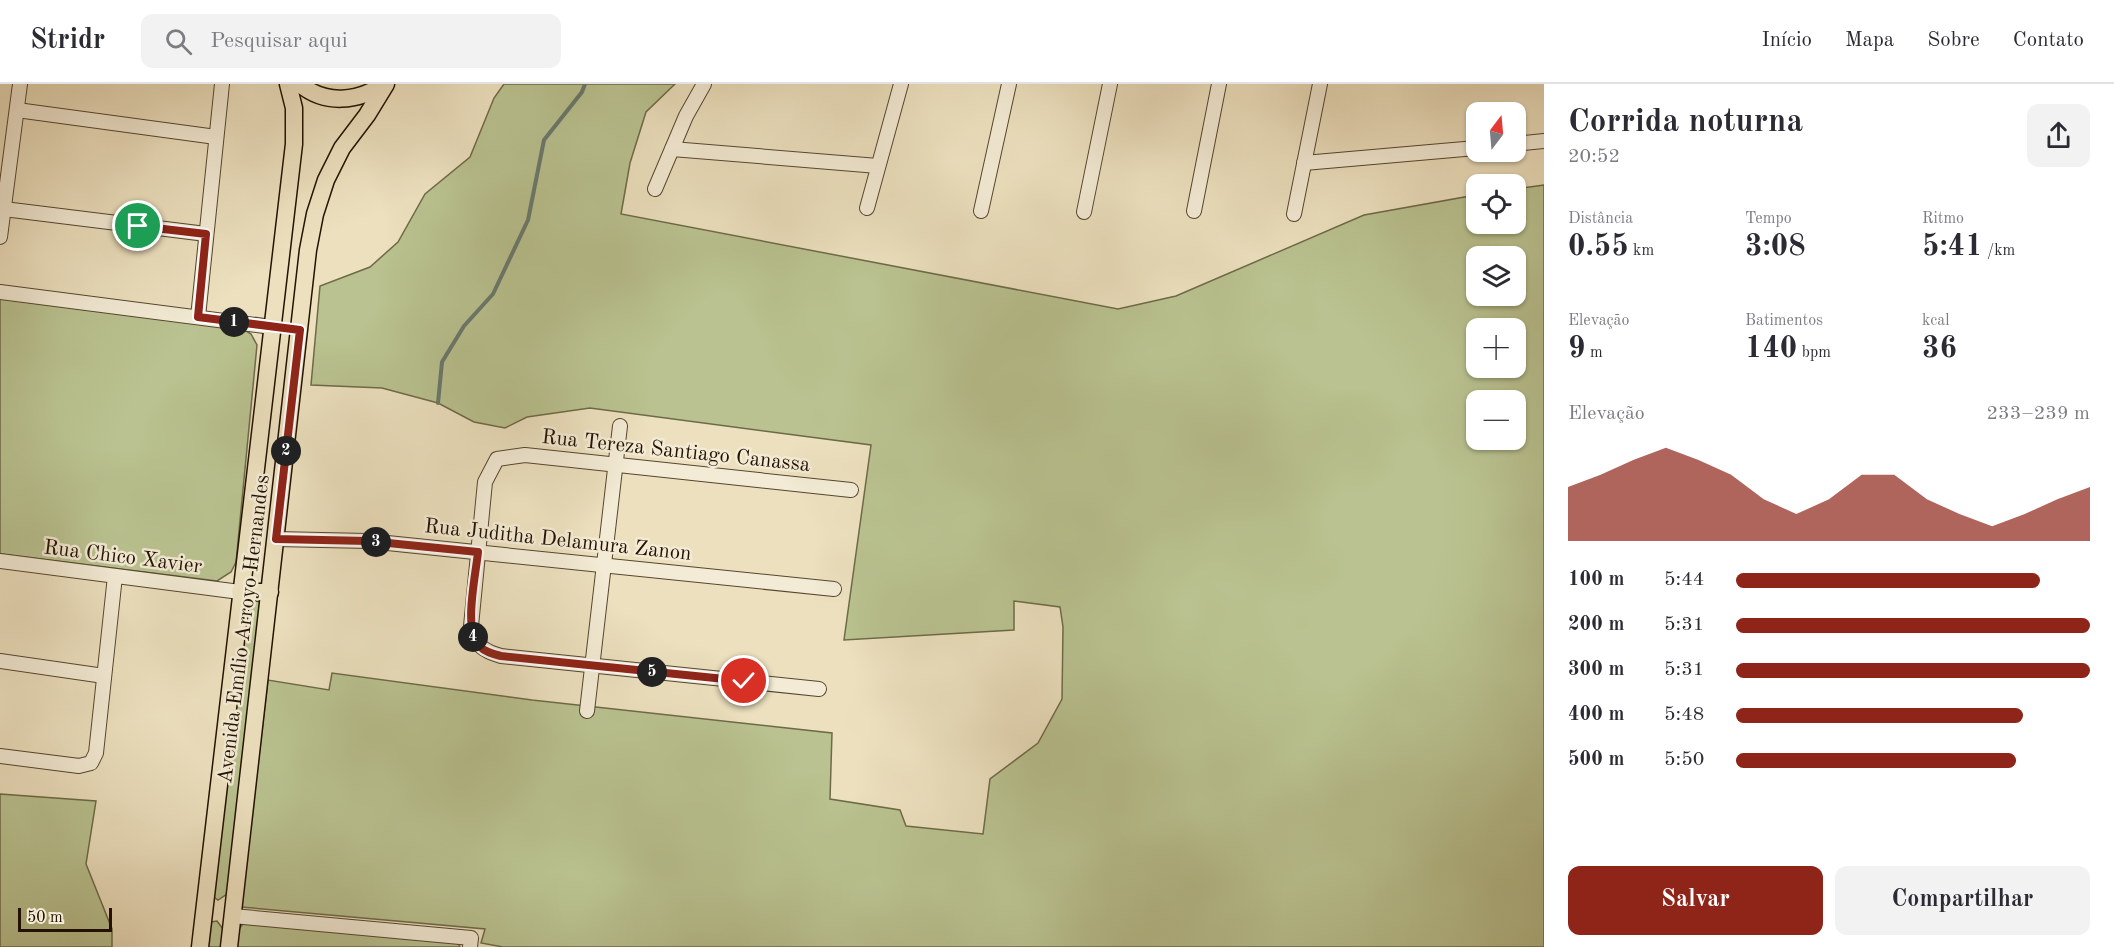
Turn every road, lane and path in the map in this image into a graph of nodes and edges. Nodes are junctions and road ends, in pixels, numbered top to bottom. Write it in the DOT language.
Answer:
graph roads {
  1 [pos="20,84"];
  2 [pos="222,84"];
  3 [pos="288,84"];
  4 [pos="300,84"];
  5 [pos="385,84"];
  6 [pos="704,84"];
  7 [pos="901,84"];
  8 [pos="1009,84"];
  9 [pos="1110,84"];
  10 [pos="1219,84"];
  11 [pos="1320,84"];
  12 [pos="17,111"];
  13 [pos="216,137"];
  14 [pos="1544,141"];
  15 [pos="1526,143"];
  16 [pos="672,149"];
  17 [pos="1466,149"];
  18 [pos="1304,163"];
  19 [pos="878,166"];
  20 [pos="655,189"];
  21 [pos="867,208"];
  22 [pos="4,209"];
  23 [pos="981,211"];
  24 [pos="1194,211"];
  25 [pos="1084,212"];
  26 [pos="1294,214"];
  27 [pos="206,234"];
  28 [pos="0,237"];
  29 [pos="0,292"];
  30 [pos="198,317"];
  31 [pos="272,327"];
  32 [pos="300,330"];
  33 [pos="620,426"];
  34 [pos="615,464"];
  35 [pos="850,490"];
  36 [pos="276,539"];
  37 [pos="478,552"];
  38 [pos="0,561"];
  39 [pos="604,565"];
  40 [pos="115,576"];
  41 [pos="834,589"];
  42 [pos="240,592"];
  43 [pos="270,592"];
  44 [pos="0,661"];
  45 [pos="592,665"];
  46 [pos="104,676"];
  47 [pos="819,689"];
  48 [pos="587,711"];
  49 [pos="0,756"];
  50 [pos="204,912"];
  51 [pos="233,916"];
  52 [pos="470,942"];
  53 [pos="200,947"];
  54 [pos="229,947"];
  1 -- 12 [label="street"];
  2 -- 13 [label="street"];
  3 -- 31 [label="main road, Avenida Emílio Arroyo Hernandes"];
  4 -- 5 [label="main road"];
  5 -- 32 [label="main road, Avenida Emílio Arroyo Hernandes"];
  6 -- 16 [label="street"];
  7 -- 19 [label="street"];
  8 -- 23 [label="street"];
  9 -- 25 [label="street"];
  10 -- 24 [label="street"];
  11 -- 18 [label="street"];
  12 -- 13 [label="street"];
  12 -- 22 [label="street"];
  13 -- 27 [label="street"];
  14 -- 15 [label="street"];
  16 -- 19 [label="street"];
  16 -- 20 [label="street"];
  17 -- 18 [label="street"];
  18 -- 26 [label="street"];
  19 -- 21 [label="street"];
  22 -- 27 [label="street"];
  22 -- 28 [label="street"];
  27 -- 30 [label="street"];
  29 -- 30 [label="street"];
  30 -- 31 [label="street"];
  31 -- 32 [label="main road"];
  31 -- 42 [label="main road, Avenida Emílio Arroyo Hernandes"];
  32 -- 36 [label="main road, Avenida Emílio Arroyo Hernandes"];
  33 -- 34 [label="street"];
  34 -- 35 [label="street, Rua Tereza Santiago Canassa"];
  34 -- 37 [label="street, Rua Tereza Santiago Canassa"];
  34 -- 39 [label="street"];
  36 -- 37 [label="street, Rua Juditha Delamura Zanon"];
  36 -- 43 [label="main road, Avenida Emílio Arroyo Hernandes"];
  37 -- 39 [label="street, Rua Juditha Delamura Zanon"];
  37 -- 45 [label="street"];
  38 -- 40 [label="street, Rua Chico Xavier"];
  39 -- 41 [label="street, Rua Juditha Delamura Zanon"];
  39 -- 45 [label="street"];
  40 -- 42 [label="street, Rua Chico Xavier"];
  40 -- 46 [label="street"];
  42 -- 43 [label="main road"];
  42 -- 50 [label="main road, Avenida Emílio Arroyo Hernandes"];
  43 -- 51 [label="main road, Avenida Emílio Arroyo Hernandes"];
  44 -- 46 [label="street"];
  45 -- 47 [label="street"];
  45 -- 48 [label="street"];
  46 -- 49 [label="street"];
  50 -- 51 [label="main road"];
  50 -- 53 [label="main road, Avenida Emílio Arroyo Hernandes"];
  51 -- 52 [label="street"];
  51 -- 54 [label="main road, Avenida Emílio Arroyo Hernandes"];
}
